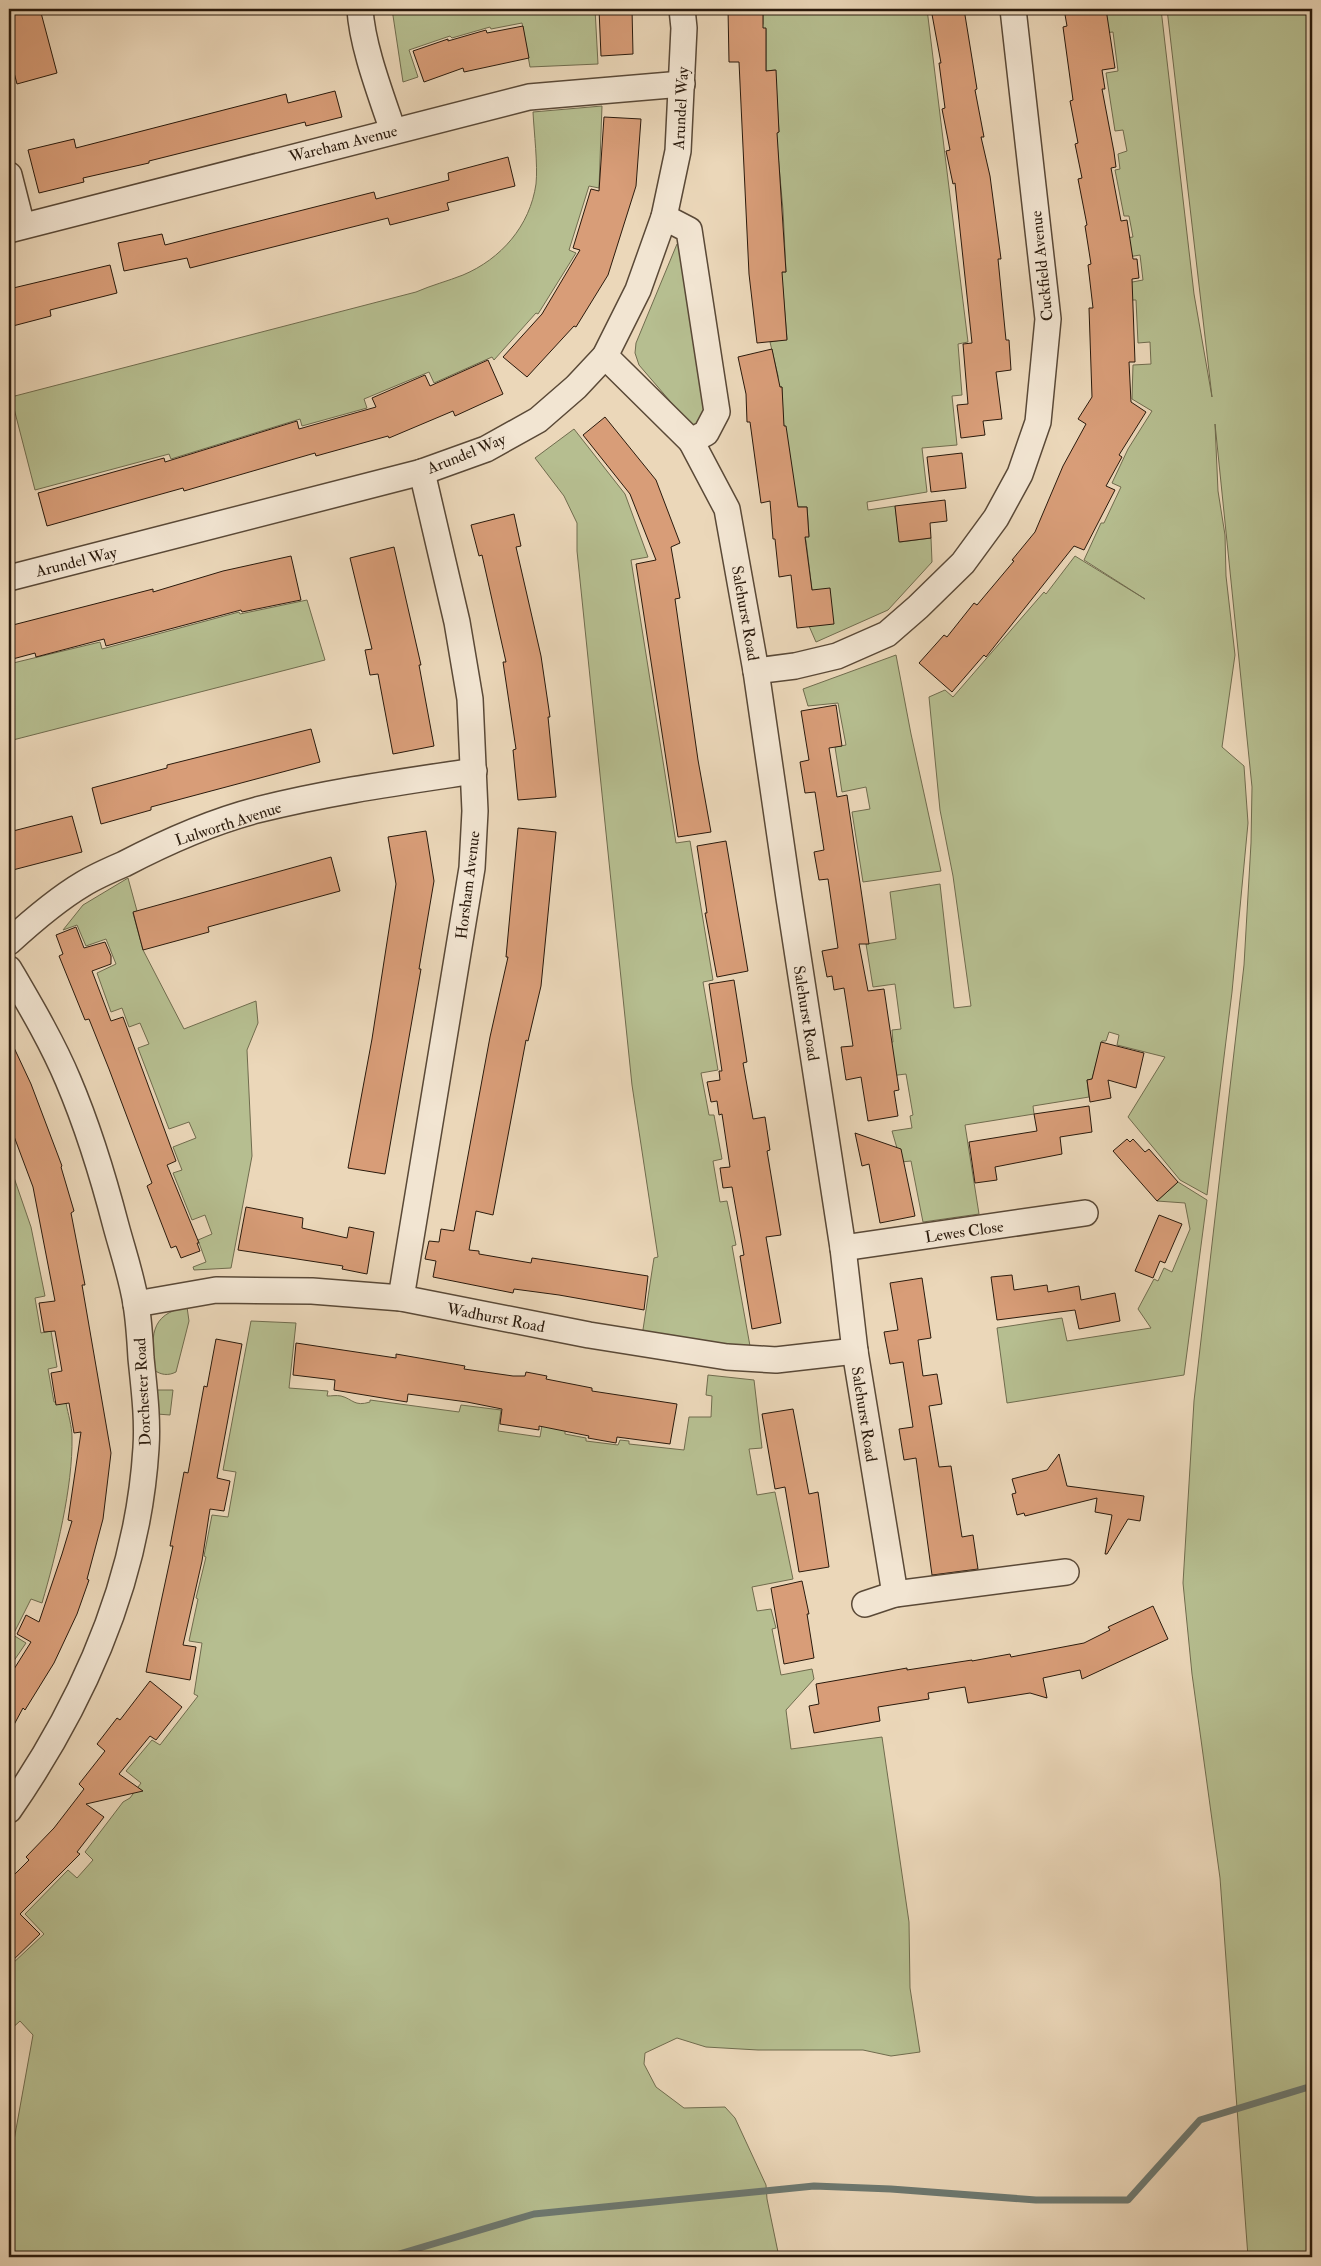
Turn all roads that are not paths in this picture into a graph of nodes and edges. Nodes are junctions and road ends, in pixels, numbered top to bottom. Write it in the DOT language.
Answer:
graph roads {
  1 [pos="360,9"];
  2 [pos="682,9"];
  3 [pos="1013,9"];
  4 [pos="682,84"];
  5 [pos="393,131"];
  6 [pos="9,175"];
  7 [pos="664,217"];
  8 [pos="15,228"];
  9 [pos="605,356"];
  10 [pos="691,441"];
  11 [pos="422,472"];
  12 [pos="9,578"];
  13 [pos="756,671"];
  14 [pos="474,771"];
  15 [pos="9,942"];
  16 [pos="9,969"];
  17 [pos="1085,1213"];
  18 [pos="843,1248"];
  19 [pos="401,1298"];
  20 [pos="136,1304"];
  21 [pos="855,1351"];
  22 [pos="1066,1572"];
  23 [pos="895,1594"];
  24 [pos="865,1604"];
  25 [pos="9,1810"];
  1 -- 5 [label="street"];
  2 -- 4 [label="street, Arundel Way"];
  3 -- 13 [label="street, Cuckfield Avenue"];
  4 -- 5 [label="street, Wareham Avenue"];
  4 -- 7 [label="street, Arundel Way"];
  5 -- 8 [label="street, Wareham Avenue"];
  6 -- 8 [label="street"];
  7 -- 9 [label="street, Arundel Way"];
  7 -- 10 [label="street"];
  9 -- 10 [label="street, Salehurst Road"];
  9 -- 11 [label="street, Arundel Way"];
  10 -- 13 [label="street, Salehurst Road"];
  11 -- 12 [label="street, Arundel Way"];
  11 -- 14 [label="street, Horsham Avenue"];
  13 -- 18 [label="street, Salehurst Road"];
  14 -- 15 [label="street, Lulworth Avenue"];
  14 -- 19 [label="street, Horsham Avenue"];
  16 -- 20 [label="street, Dorchester Road"];
  17 -- 18 [label="street, Lewes Close"];
  18 -- 21 [label="street, Salehurst Road"];
  19 -- 20 [label="street, Wadhurst Road"];
  19 -- 21 [label="street, Wadhurst Road"];
  20 -- 25 [label="street, Dorchester Road"];
  21 -- 23 [label="street, Salehurst Road"];
  22 -- 23 [label="street"];
  23 -- 24 [label="street"];
}
